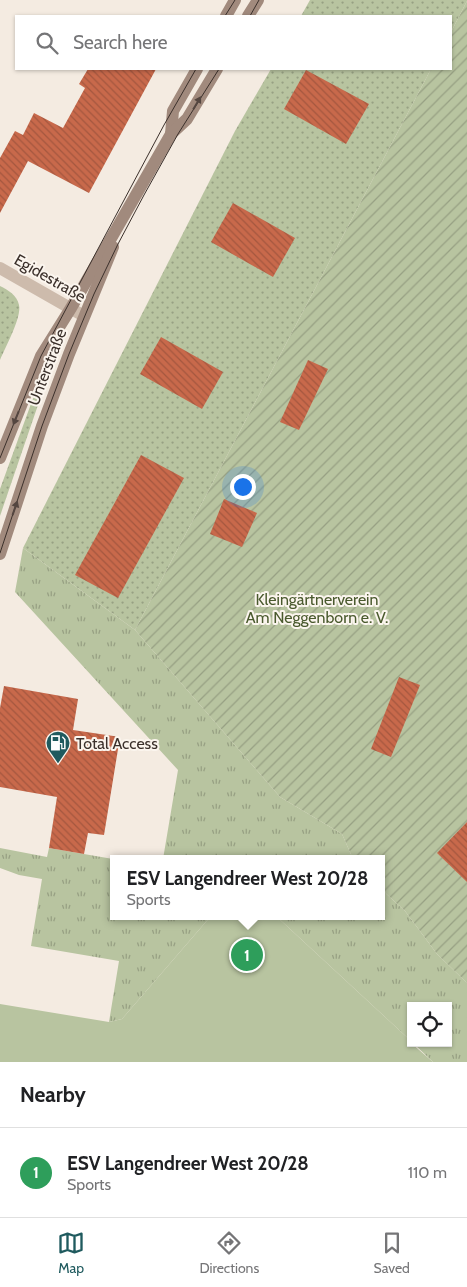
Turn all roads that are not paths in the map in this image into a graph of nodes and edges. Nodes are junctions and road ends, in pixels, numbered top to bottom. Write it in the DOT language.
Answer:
graph roads {
  1 [pos="235,0"];
  2 [pos="258,0"];
  3 [pos="227,15"];
  4 [pos="249,15"];
  5 [pos="196,70"];
  6 [pos="216,70"];
  7 [pos="171,134"];
  8 [pos="134,196"];
  9 [pos="0,268"];
  10 [pos="71,308"];
  11 [pos="84,316"];
  12 [pos="0,458"];
  13 [pos="0,554"];
  1 -- 3 [label="main road"];
  2 -- 4 [label="main road"];
  5 -- 7 [label="main road, Unterstraße"];
  7 -- 6 [label="main road, Unterstraße, one-way"];
  7 -- 8 [label="main road, Unterstraße"];
  8 -- 10 [label="main road, Unterstraße"];
  8 -- 11 [label="main road, Unterstraße"];
  9 -- 10 [label="street, Egidestraße"];
  10 -- 11 [label="street, Egidestraße"];
  10 -- 12 [label="main road, Unterstraße, one-way"];
  13 -- 11 [label="main road, Unterstraße, one-way"];
}
